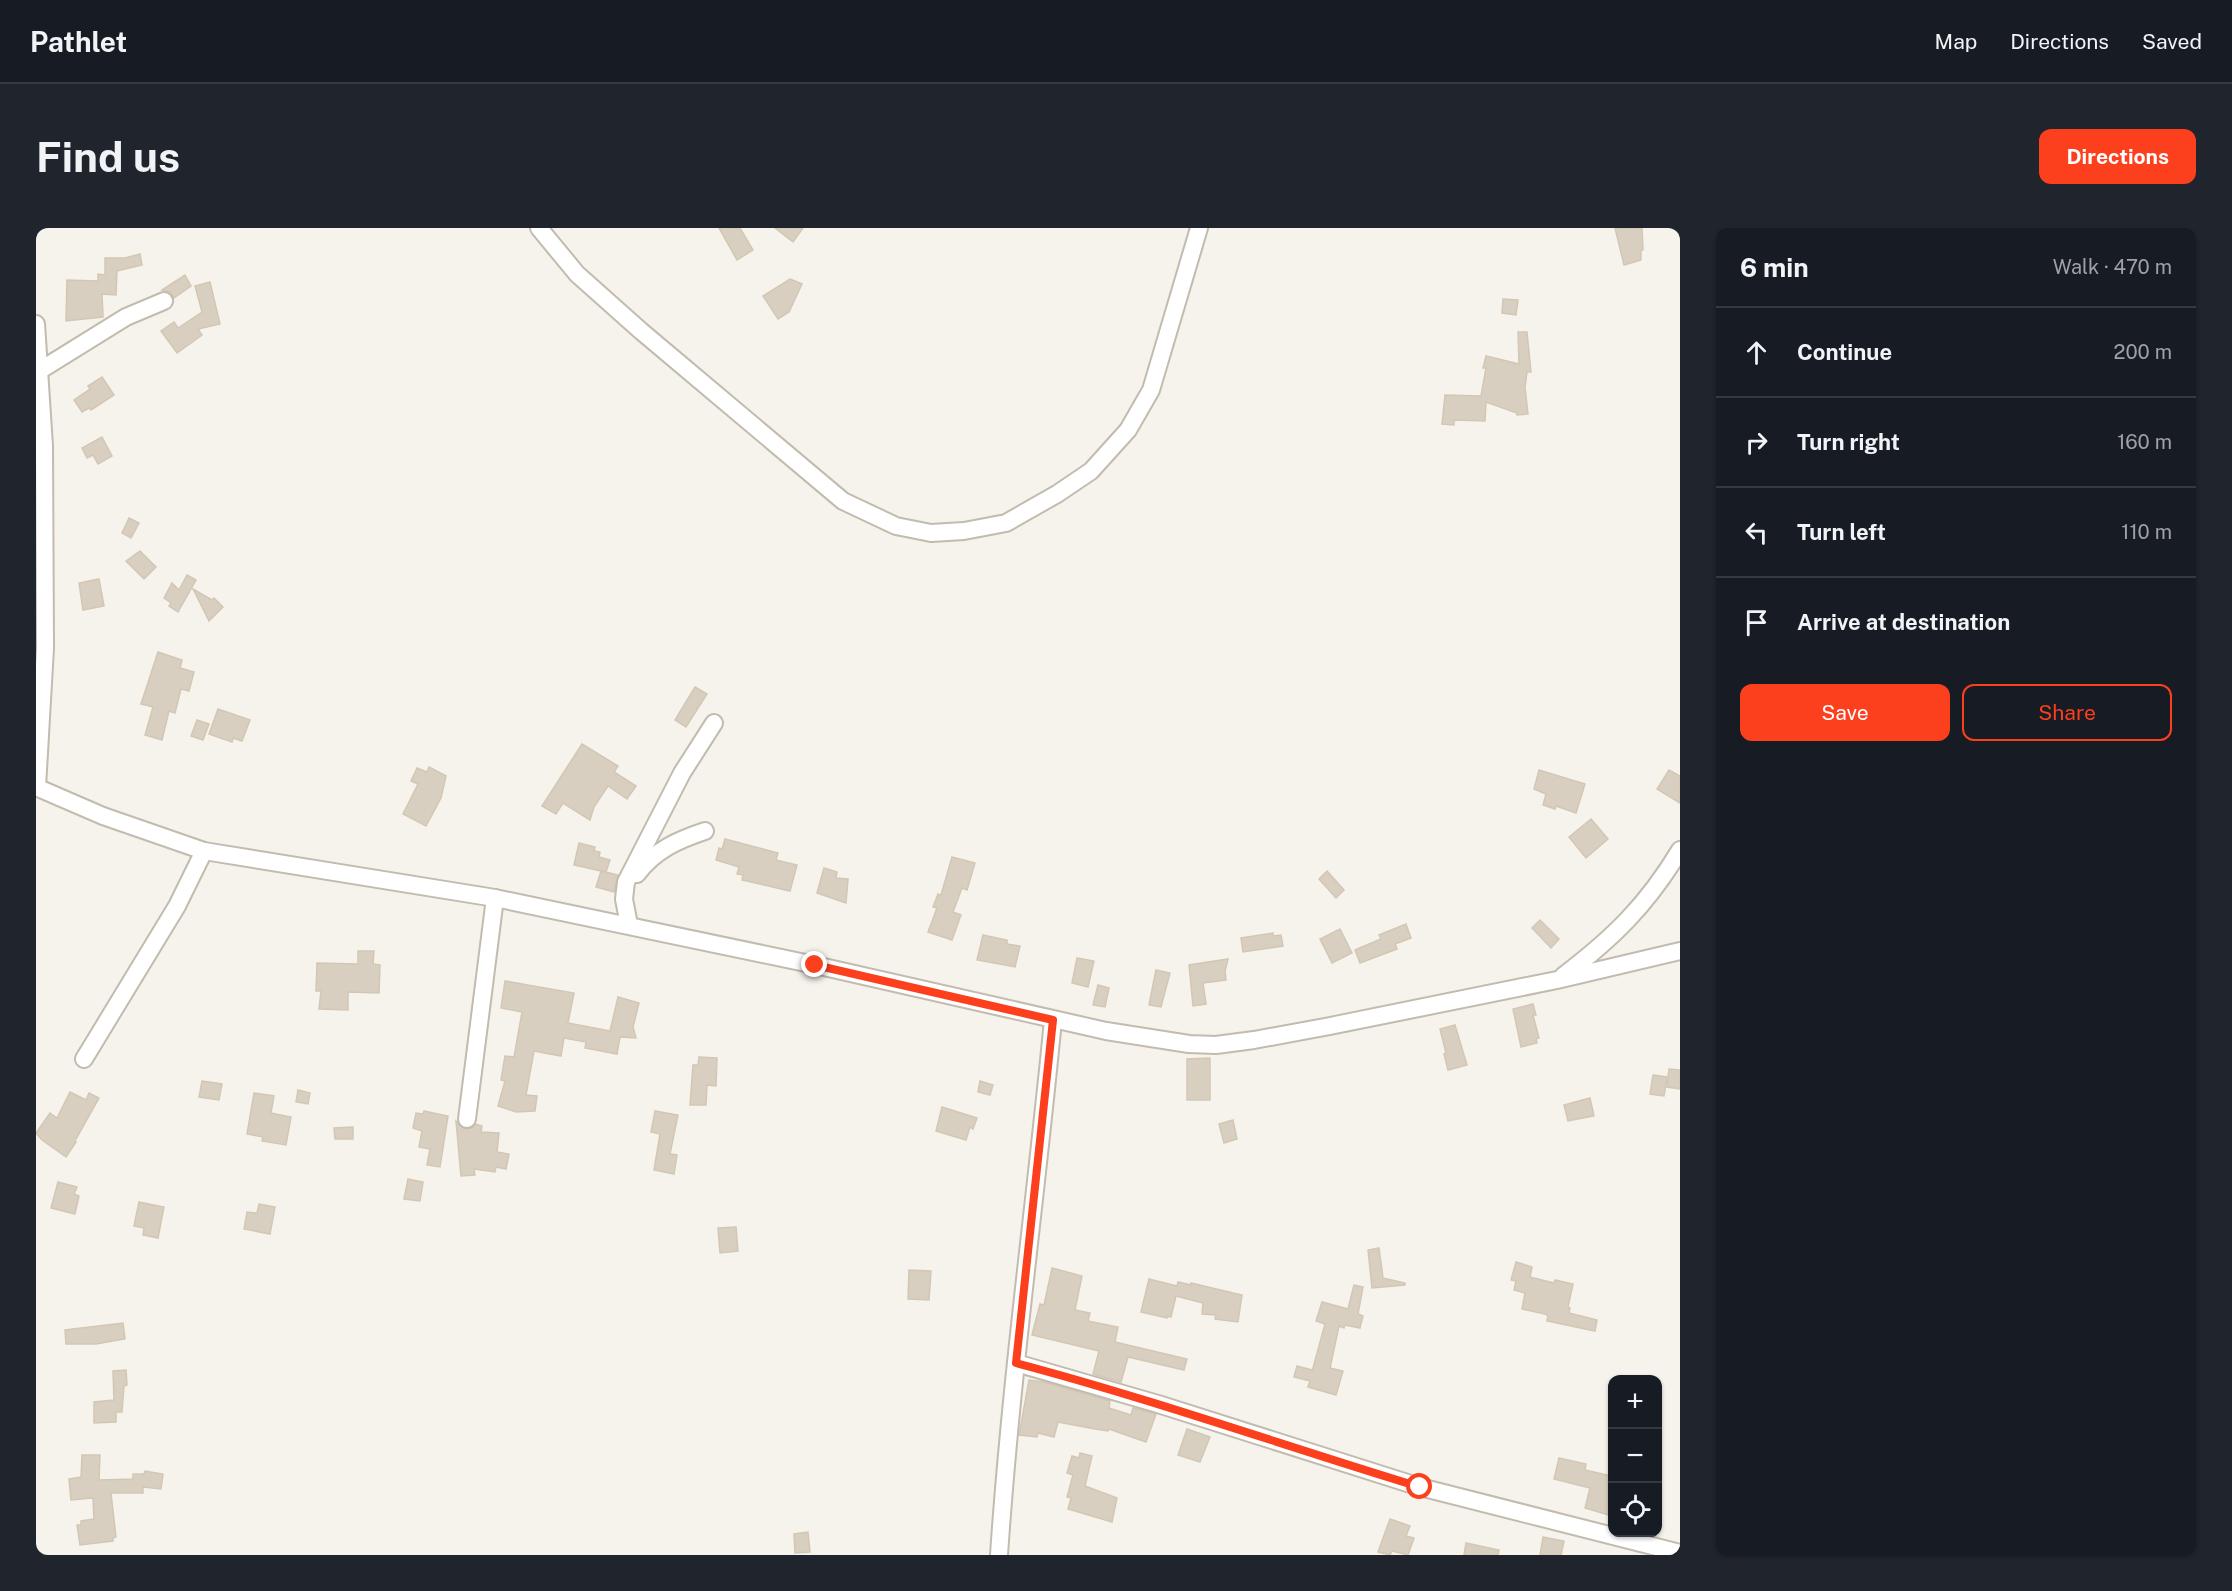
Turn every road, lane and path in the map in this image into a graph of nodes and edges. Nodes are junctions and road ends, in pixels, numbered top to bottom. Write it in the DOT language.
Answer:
graph roads {
  1 [pos="539,228"];
  2 [pos="1199,228"];
  3 [pos="164,301"];
  4 [pos="36,324"];
  5 [pos="39,371"];
  6 [pos="714,723"];
  7 [pos="36,787"];
  8 [pos="705,831"];
  9 [pos="1680,850"];
  10 [pos="204,851"];
  11 [pos="495,898"];
  12 [pos="624,899"];
  13 [pos="629,925"];
  14 [pos="1680,951"];
  15 [pos="1557,980"];
  16 [pos="1053,1020"];
  17 [pos="84,1059"];
  18 [pos="467,1119"];
  19 [pos="1016,1363"];
  20 [pos="1680,1553"];
  21 [pos="999,1555"];
  1 -- 2 [label="street"];
  3 -- 5 [label="street"];
  4 -- 5 [label="street"];
  5 -- 7 [label="street"];
  6 -- 12 [label="street"];
  7 -- 10 [label="street"];
  8 -- 12 [label="street"];
  9 -- 15 [label="street"];
  10 -- 11 [label="street"];
  10 -- 17 [label="street"];
  11 -- 13 [label="street"];
  11 -- 18 [label="street"];
  12 -- 13 [label="street"];
  13 -- 16 [label="street"];
  14 -- 15 [label="street"];
  15 -- 16 [label="street"];
  16 -- 19 [label="street"];
  19 -- 20 [label="street"];
  19 -- 21 [label="street"];
}
